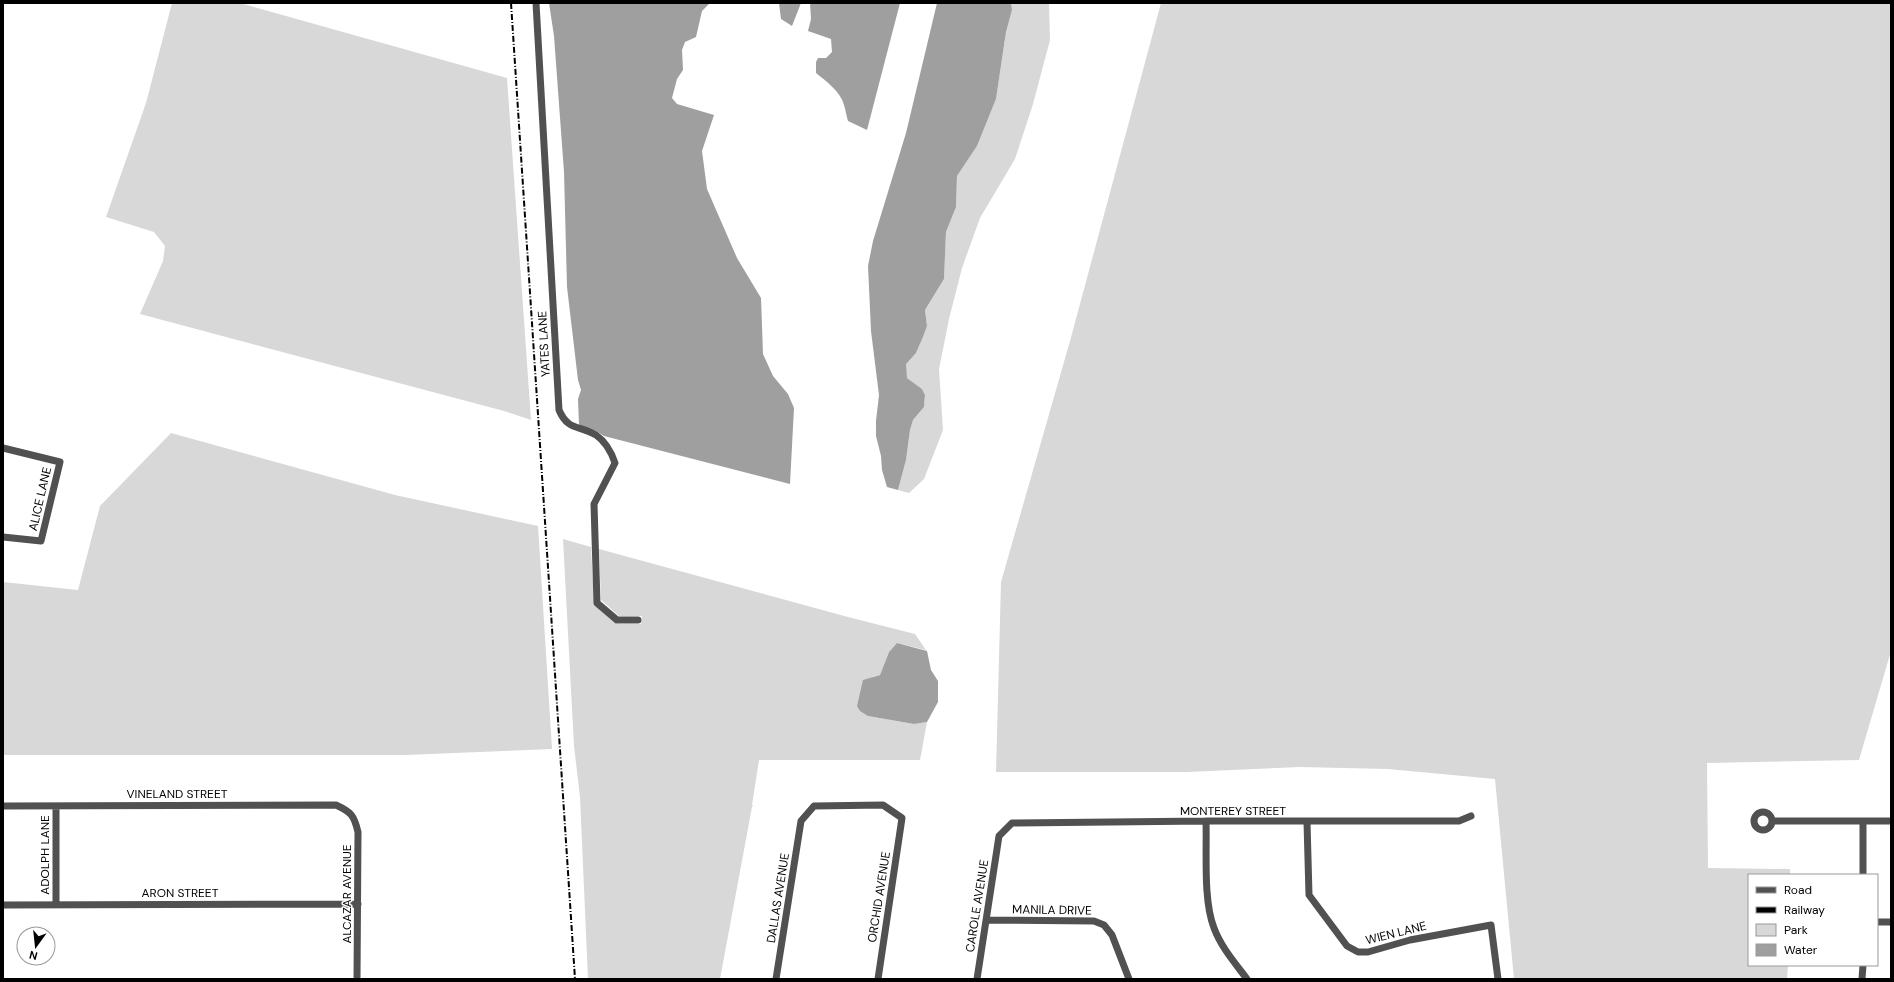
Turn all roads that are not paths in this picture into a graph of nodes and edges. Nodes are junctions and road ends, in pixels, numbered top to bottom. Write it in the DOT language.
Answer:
graph roads {
  1 [pos="536,3"];
  2 [pos="3,448"];
  3 [pos="3,537"];
  4 [pos="638,620"];
  5 [pos="3,806"];
  6 [pos="56,806"];
  7 [pos="349,811"];
  8 [pos="1471,816"];
  9 [pos="801,821"];
  10 [pos="1206,821"];
  11 [pos="1773,821"];
  12 [pos="1891,821"];
  13 [pos="1307,822"];
  14 [pos="1863,822"];
  15 [pos="999,836"];
  16 [pos="1863,874"];
  17 [pos="3,904"];
  18 [pos="56,904"];
  19 [pos="358,904"];
  20 [pos="987,920"];
  21 [pos="1878,922"];
  22 [pos="1891,922"];
  23 [pos="1863,966"];
  24 [pos="357,979"];
  25 [pos="776,979"];
  26 [pos="878,979"];
  27 [pos="977,979"];
  28 [pos="1129,979"];
  29 [pos="1247,979"];
  30 [pos="1498,979"];
  31 [pos="1862,979"];
  1 -- 4 [label="street, YATES LANE"];
  2 -- 3 [label="street, ALICE LANE"];
  5 -- 6 [label="street, VINELAND STREET"];
  6 -- 7 [label="street, VINELAND STREET"];
  6 -- 18 [label="street, ADOLPH LANE"];
  7 -- 19 [label="street, ALCAZAR AVENUE"];
  8 -- 13 [label="street, MONTEREY STREET"];
  9 -- 25 [label="street, DALLAS AVENUE"];
  9 -- 26 [label="street, ORCHID AVENUE"];
  10 -- 13 [label="street, MONTEREY STREET"];
  10 -- 15 [label="street, MONTEREY STREET"];
  10 -- 29 [label="street"];
  11 -- 14 [label="street"];
  12 -- 14 [label="street"];
  13 -- 30 [label="street, WIEN LANE"];
  14 -- 16 [label="street"];
  15 -- 20 [label="street, CAROLE AVENUE"];
  17 -- 18 [label="street, ARON STREET"];
  18 -- 19 [label="street, ARON STREET"];
  19 -- 24 [label="street, ALCAZAR AVENUE"];
  20 -- 27 [label="street, CAROLE AVENUE"];
  20 -- 28 [label="street, MANILA DRIVE"];
  21 -- 22 [label="street"];
  23 -- 31 [label="street"];
}
